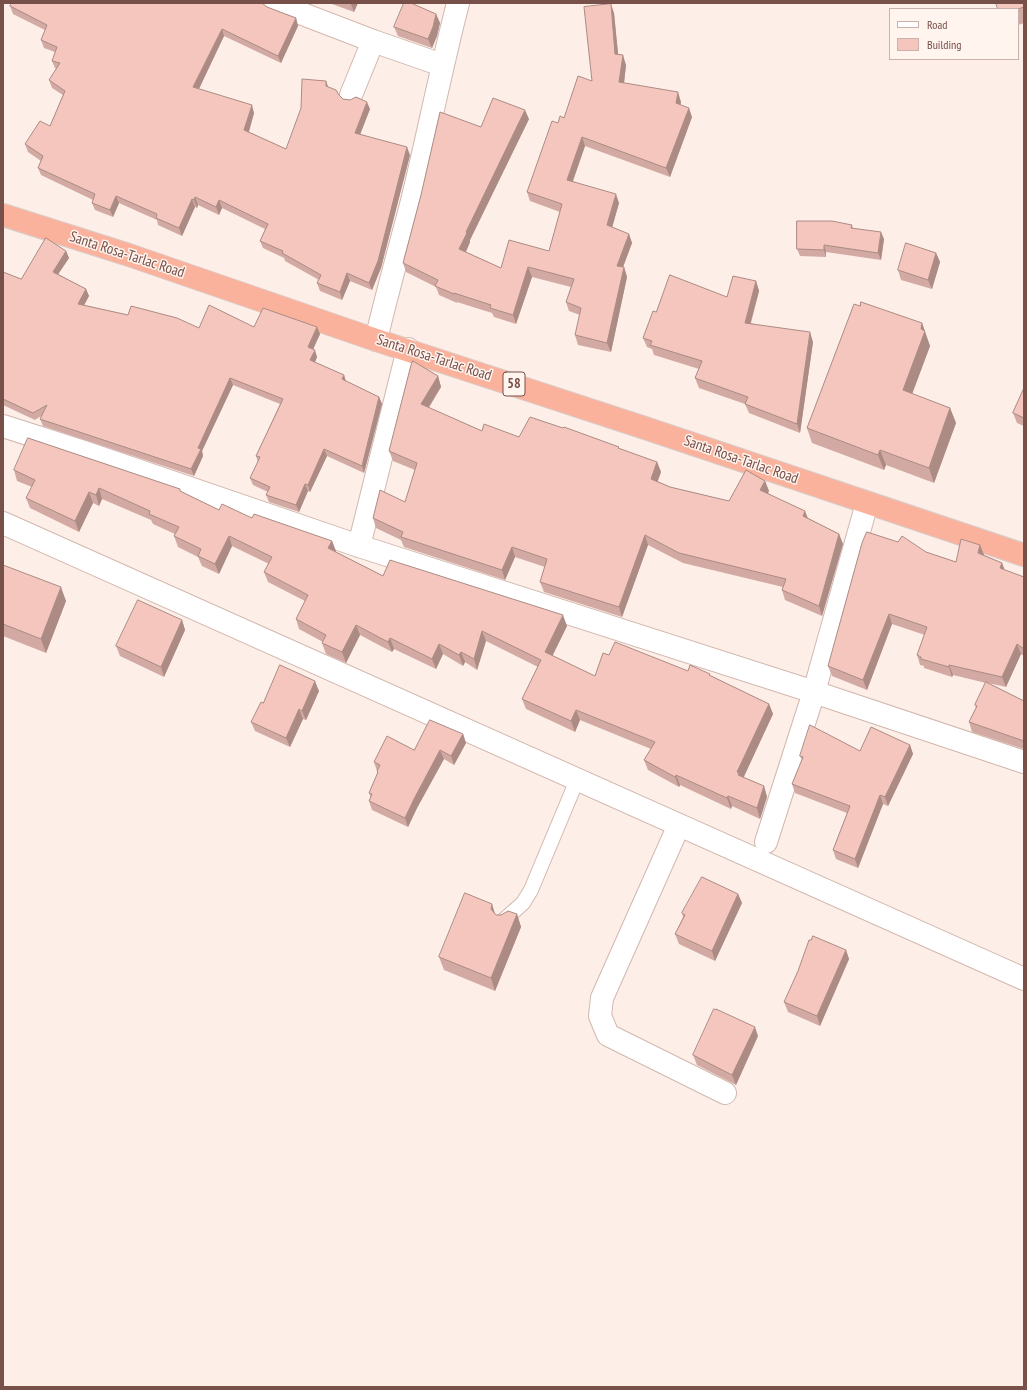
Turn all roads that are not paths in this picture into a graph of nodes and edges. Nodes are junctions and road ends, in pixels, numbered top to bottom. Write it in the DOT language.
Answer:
graph roads {
  1 [pos="274,3"];
  2 [pos="458,3"];
  3 [pos="373,41"];
  4 [pos="442,65"];
  5 [pos="351,95"];
  6 [pos="3,215"];
  7 [pos="376,340"];
  8 [pos="408,349"];
  9 [pos="3,426"];
  10 [pos="867,503"];
  11 [pos="3,523"];
  12 [pos="359,546"];
  13 [pos="1024,555"];
  14 [pos="814,692"];
  15 [pos="1024,762"];
  16 [pos="577,780"];
  17 [pos="679,825"];
  18 [pos="766,842"];
  19 [pos="504,920"];
  20 [pos="1024,979"];
  21 [pos="725,1093"];
  1 -- 3 [label="street"];
  2 -- 4 [label="street"];
  3 -- 4 [label="street"];
  3 -- 5 [label="street"];
  4 -- 7 [label="street"];
  6 -- 7 [label="highway, Santa Rosa-Tarlac Road / 58"];
  7 -- 8 [label="highway, Santa Rosa-Tarlac Road / 58"];
  8 -- 10 [label="highway, Santa Rosa-Tarlac Road / 58"];
  8 -- 12 [label="street"];
  9 -- 12 [label="street"];
  10 -- 13 [label="highway, Santa Rosa-Tarlac Road / 58"];
  10 -- 14 [label="street"];
  11 -- 16 [label="street"];
  12 -- 14 [label="street"];
  14 -- 15 [label="street"];
  14 -- 18 [label="street"];
  16 -- 17 [label="street"];
  16 -- 19 [label="lane"];
  17 -- 20 [label="street"];
  17 -- 21 [label="street"];
}
